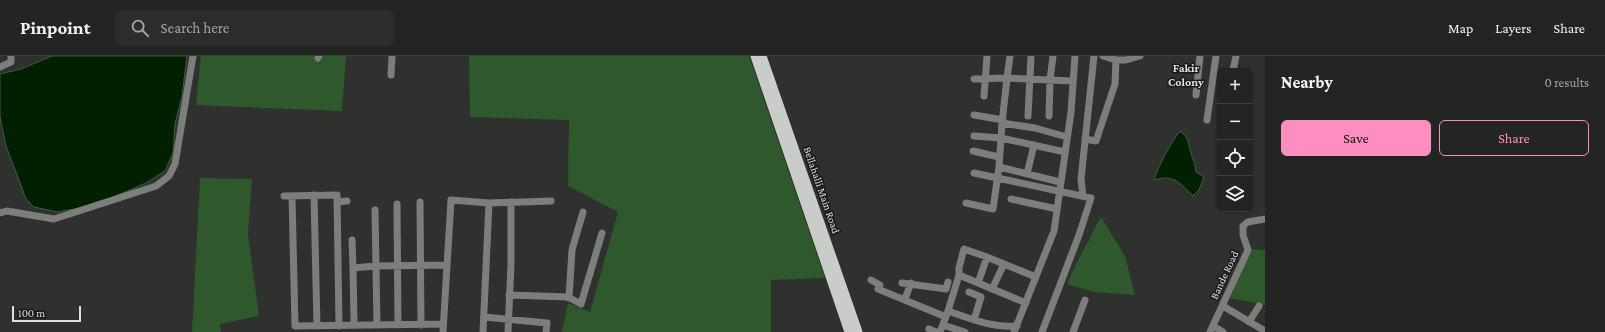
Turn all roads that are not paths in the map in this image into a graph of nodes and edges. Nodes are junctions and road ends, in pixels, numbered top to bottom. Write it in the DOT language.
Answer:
graph roads {
  1 [pos="11,56"];
  2 [pos="193,56"];
  3 [pos="392,56"];
  4 [pos="755,56"];
  5 [pos="762,56"];
  6 [pos="987,56"];
  7 [pos="1010,56"];
  8 [pos="1031,56"];
  9 [pos="1053,56"];
  10 [pos="1075,56"];
  11 [pos="1094,56"];
  12 [pos="1103,56"];
  13 [pos="1140,56"];
  14 [pos="1200,56"];
  15 [pos="1216,56"];
  16 [pos="1236,56"];
  17 [pos="1116,60"];
  18 [pos="0,67"];
  19 [pos="1234,68"];
  20 [pos="391,75"];
  21 [pos="985,78"];
  22 [pos="1007,78"];
  23 [pos="974,79"];
  24 [pos="1029,79"];
  25 [pos="1050,80"];
  26 [pos="1073,81"];
  27 [pos="1196,95"];
  28 [pos="984,96"];
  29 [pos="974,115"];
  30 [pos="1028,116"];
  31 [pos="1049,116"];
  32 [pos="1207,120"];
  33 [pos="1002,121"];
  34 [pos="974,136"];
  35 [pos="1067,137"];
  36 [pos="1001,138"];
  37 [pos="1085,139"];
  38 [pos="1034,145"];
  39 [pos="973,151"];
  40 [pos="1065,152"];
  41 [pos="999,157"];
  42 [pos="999,167"];
  43 [pos="974,173"];
  44 [pos="1027,174"];
  45 [pos="998,179"];
  46 [pos="1060,182"];
  47 [pos="1059,191"];
  48 [pos="314,195"];
  49 [pos="1083,196"];
  50 [pos="1011,199"];
  51 [pos="347,201"];
  52 [pos="337,202"];
  53 [pos="420,202"];
  54 [pos="511,202"];
  55 [pos="551,202"];
  56 [pos="489,203"];
  57 [pos="966,203"];
  58 [pos="397,204"];
  59 [pos="1057,209"];
  60 [pos="375,210"];
  61 [pos="583,212"];
  62 [pos="0,213"];
  63 [pos="1265,219"];
  64 [pos="602,233"];
  65 [pos="352,240"];
  66 [pos="987,257"];
  67 [pos="1004,264"];
  68 [pos="447,265"];
  69 [pos="376,266"];
  70 [pos="397,266"];
  71 [pos="420,266"];
  72 [pos="353,268"];
  73 [pos="959,275"];
  74 [pos="1036,277"];
  75 [pos="871,280"];
  76 [pos="948,282"];
  77 [pos="902,283"];
  78 [pos="910,283"];
  79 [pos="978,283"];
  80 [pos="992,289"];
  81 [pos="969,292"];
  82 [pos="509,295"];
  83 [pos="569,298"];
  84 [pos="905,300"];
  85 [pos="1085,300"];
  86 [pos="1026,303"];
  87 [pos="1223,306"];
  88 [pos="1259,306"];
  89 [pos="947,314"];
  90 [pos="484,317"];
  91 [pos="508,320"];
  92 [pos="974,320"];
  93 [pos="354,322"];
  94 [pos="1249,322"];
  95 [pos="421,324"];
  96 [pos="443,324"];
  97 [pos="943,324"];
  98 [pos="398,325"];
  99 [pos="317,326"];
  100 [pos="339,326"];
  101 [pos="381,327"];
  102 [pos="411,328"];
  103 [pos="929,329"];
  104 [pos="1016,329"];
  105 [pos="1212,329"];
  106 [pos="1265,331"];
  107 [pos="443,332"];
  108 [pos="483,332"];
  109 [pos="508,332"];
  110 [pos="546,332"];
  111 [pos="849,332"];
  112 [pos="858,332"];
  113 [pos="936,332"];
  114 [pos="940,332"];
  115 [pos="965,332"];
  116 [pos="1042,332"];
  117 [pos="1073,332"];
  118 [pos="1223,332"];
  1 -- 18 [label="street"];
  2 -- 62 [label="street"];
  3 -- 20 [label="street"];
  4 -- 111 [label="main road, Bellahalli Main Road"];
  5 -- 112 [label="main road, Bellahalli Main Road"];
  6 -- 21 [label="street"];
  7 -- 22 [label="street"];
  8 -- 24 [label="street"];
  9 -- 25 [label="street"];
  10 -- 26 [label="street"];
  11 -- 37 [label="street"];
  12 -- 17 [label="street"];
  13 -- 17 [label="street"];
  14 -- 27 [label="street"];
  15 -- 32 [label="street"];
  16 -- 19 [label="street"];
  17 -- 37 [label="street"];
  21 -- 22 [label="street"];
  21 -- 23 [label="street"];
  21 -- 28 [label="street"];
  22 -- 24 [label="street"];
  22 -- 33 [label="street"];
  24 -- 25 [label="street"];
  24 -- 30 [label="street"];
  25 -- 26 [label="street"];
  25 -- 31 [label="street"];
  26 -- 35 [label="street"];
  29 -- 33 [label="street"];
  33 -- 35 [label="street"];
  33 -- 36 [label="street"];
  34 -- 36 [label="street"];
  35 -- 40 [label="street"];
  36 -- 38 [label="street"];
  36 -- 41 [label="street"];
  37 -- 49 [label="street"];
  38 -- 40 [label="street"];
  38 -- 44 [label="street"];
  39 -- 41 [label="street"];
  40 -- 46 [label="street"];
  41 -- 42 [label="street"];
  42 -- 44 [label="street"];
  42 -- 45 [label="street"];
  43 -- 45 [label="street"];
  44 -- 46 [label="street"];
  45 -- 47 [label="street"];
  45 -- 57 [label="street"];
  46 -- 47 [label="street"];
  47 -- 49 [label="street"];
  47 -- 59 [label="street"];
  48 -- 52 [label="street"];
  48 -- 99 [label="street"];
  48 -- 99 [label="street"];
  49 -- 116 [label="street"];
  50 -- 59 [label="street"];
  51 -- 52 [label="street"];
  52 -- 100 [label="street"];
  53 -- 71 [label="street"];
  54 -- 55 [label="street"];
  54 -- 56 [label="street"];
  54 -- 82 [label="street"];
  56 -- 68 [label="street"];
  56 -- 90 [label="street"];
  58 -- 70 [label="street"];
  59 -- 74 [label="street"];
  60 -- 69 [label="street"];
  61 -- 83 [label="street"];
  63 -- 87 [label="street, Bande Road"];
  64 -- 83 [label="street"];
  65 -- 72 [label="street"];
  66 -- 67 [label="street"];
  66 -- 73 [label="street"];
  66 -- 79 [label="street"];
  67 -- 74 [label="street"];
  67 -- 80 [label="street"];
  68 -- 71 [label="street"];
  68 -- 96 [label="street"];
  69 -- 70 [label="street"];
  69 -- 72 [label="street"];
  69 -- 101 [label="street"];
  70 -- 71 [label="street"];
  70 -- 98 [label="street"];
  71 -- 95 [label="street"];
  72 -- 93 [label="street"];
  73 -- 79 [label="street"];
  73 -- 89 [label="street"];
  74 -- 86 [label="street"];
  75 -- 84 [label="street"];
  76 -- 78 [label="street"];
  77 -- 78 [label="street"];
  78 -- 84 [label="street"];
  79 -- 80 [label="street"];
  80 -- 86 [label="street"];
  81 -- 92 [label="street"];
  82 -- 83 [label="street"];
  82 -- 91 [label="street"];
  84 -- 89 [label="street"];
  85 -- 117 [label="street"];
  86 -- 104 [label="street"];
  87 -- 94 [label="street"];
  87 -- 105 [label="street, Bande Road"];
  88 -- 94 [label="street"];
  89 -- 92 [label="street"];
  89 -- 97 [label="street"];
  90 -- 91 [label="street"];
  90 -- 108 [label="street"];
  91 -- 109 [label="street"];
  91 -- 110 [label="street"];
  92 -- 104 [label="street"];
  94 -- 106 [label="street"];
  95 -- 96 [label="street"];
  95 -- 102 [label="street"];
  96 -- 107 [label="street"];
  97 -- 114 [label="street"];
  97 -- 115 [label="street"];
  98 -- 101 [label="street"];
  98 -- 102 [label="street"];
  99 -- 100 [label="street"];
  100 -- 101 [label="street"];
  103 -- 113 [label="street"];
  105 -- 118 [label="street"];
}
